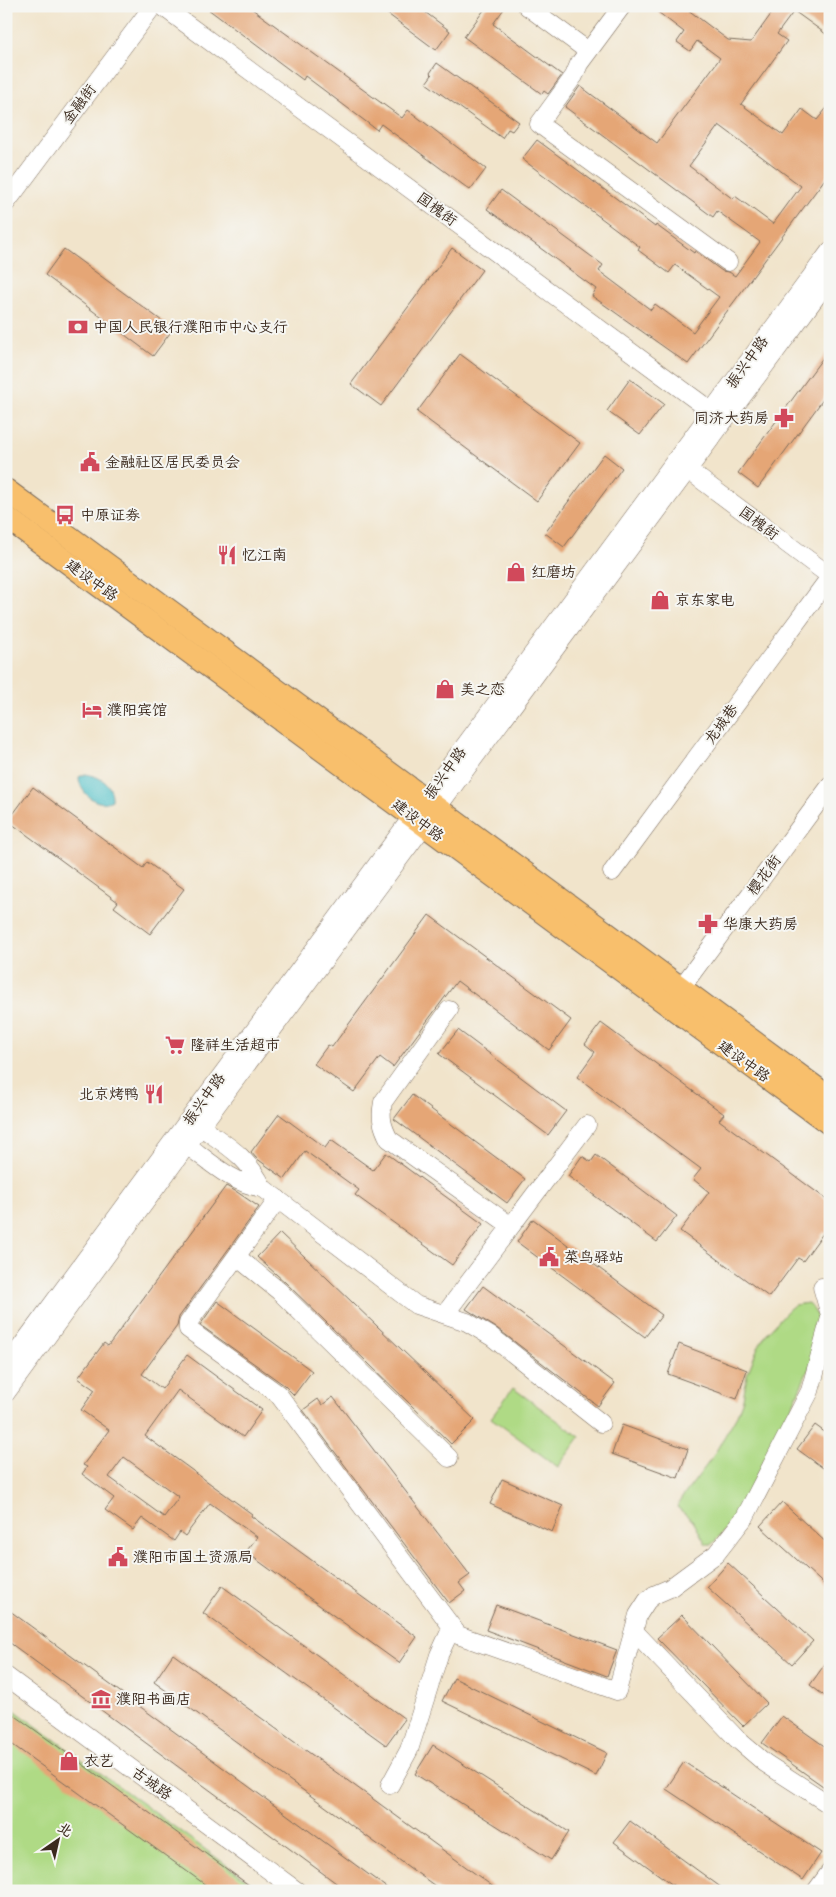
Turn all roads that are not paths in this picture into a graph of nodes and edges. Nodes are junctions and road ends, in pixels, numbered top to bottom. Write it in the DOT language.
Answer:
graph roads {
  1 [pos="153,6"];
  2 [pos="162,6"];
  3 [pos="527,6"];
  4 [pos="622,6"];
  5 [pos="588,51"];
  6 [pos="6,203"];
  7 [pos="830,251"];
  8 [pos="728,262"];
  9 [pos="830,278"];
  10 [pos="711,411"];
  11 [pos="688,470"];
  12 [pos="6,490"];
  13 [pos="6,516"];
  14 [pos="830,576"];
  15 [pos="830,786"];
  16 [pos="425,812"];
  17 [pos="612,872"];
  18 [pos="681,988"];
  19 [pos="450,1010"];
  20 [pos="830,1098"];
  21 [pos="830,1124"];
  22 [pos="587,1125"];
  23 [pos="201,1127"];
  24 [pos="187,1145"];
  25 [pos="263,1188"];
  26 [pos="278,1199"];
  27 [pos="511,1226"];
  28 [pos="237,1257"];
  29 [pos="827,1286"];
  30 [pos="445,1314"];
  31 [pos="830,1316"];
  32 [pos="6,1367"];
  33 [pos="6,1394"];
  34 [pos="602,1423"];
  35 [pos="449,1458"];
  36 [pos="452,1628"];
  37 [pos="634,1630"];
  38 [pos="6,1676"];
  39 [pos="390,1785"];
  40 [pos="830,1805"];
  41 [pos="830,1872"];
  42 [pos="297,1891"];
  43 [pos="816,1891"];
  1 -- 6 [label="street, 金融街"];
  2 -- 10 [label="street, 国槐街"];
  3 -- 5 [label="street"];
  4 -- 5 [label="street"];
  5 -- 8 [label="street"];
  7 -- 10 [label="street, 振兴中路"];
  9 -- 11 [label="street, 振兴中路"];
  10 -- 16 [label="street, 振兴中路"];
  11 -- 14 [label="street, 国槐街"];
  11 -- 16 [label="street, 振兴中路"];
  12 -- 16 [label="main road, 建设中路"];
  13 -- 16 [label="main road, 建设中路"];
  14 -- 17 [label="street, 龙城巷"];
  15 -- 18 [label="street, 樱花街"];
  16 -- 18 [label="main road, 建设中路"];
  16 -- 21 [label="main road, 建设中路"];
  16 -- 23 [label="street, 振兴中路"];
  16 -- 32 [label="street, 振兴中路"];
  18 -- 20 [label="main road, 建设中路"];
  19 -- 27 [label="street"];
  22 -- 27 [label="street"];
  23 -- 24 [label="street, 振兴中路"];
  23 -- 25 [label="street"];
  24 -- 25 [label="street"];
  24 -- 33 [label="street, 振兴中路"];
  25 -- 26 [label="street"];
  26 -- 28 [label="street"];
  26 -- 30 [label="street"];
  27 -- 30 [label="street"];
  28 -- 35 [label="street"];
  28 -- 36 [label="street"];
  29 -- 31 [label="street"];
  30 -- 34 [label="street"];
  31 -- 37 [label="street"];
  36 -- 37 [label="street"];
  36 -- 39 [label="street"];
  37 -- 40 [label="street"];
  38 -- 42 [label="street, 古城路"];
  41 -- 43 [label="street"];
}
